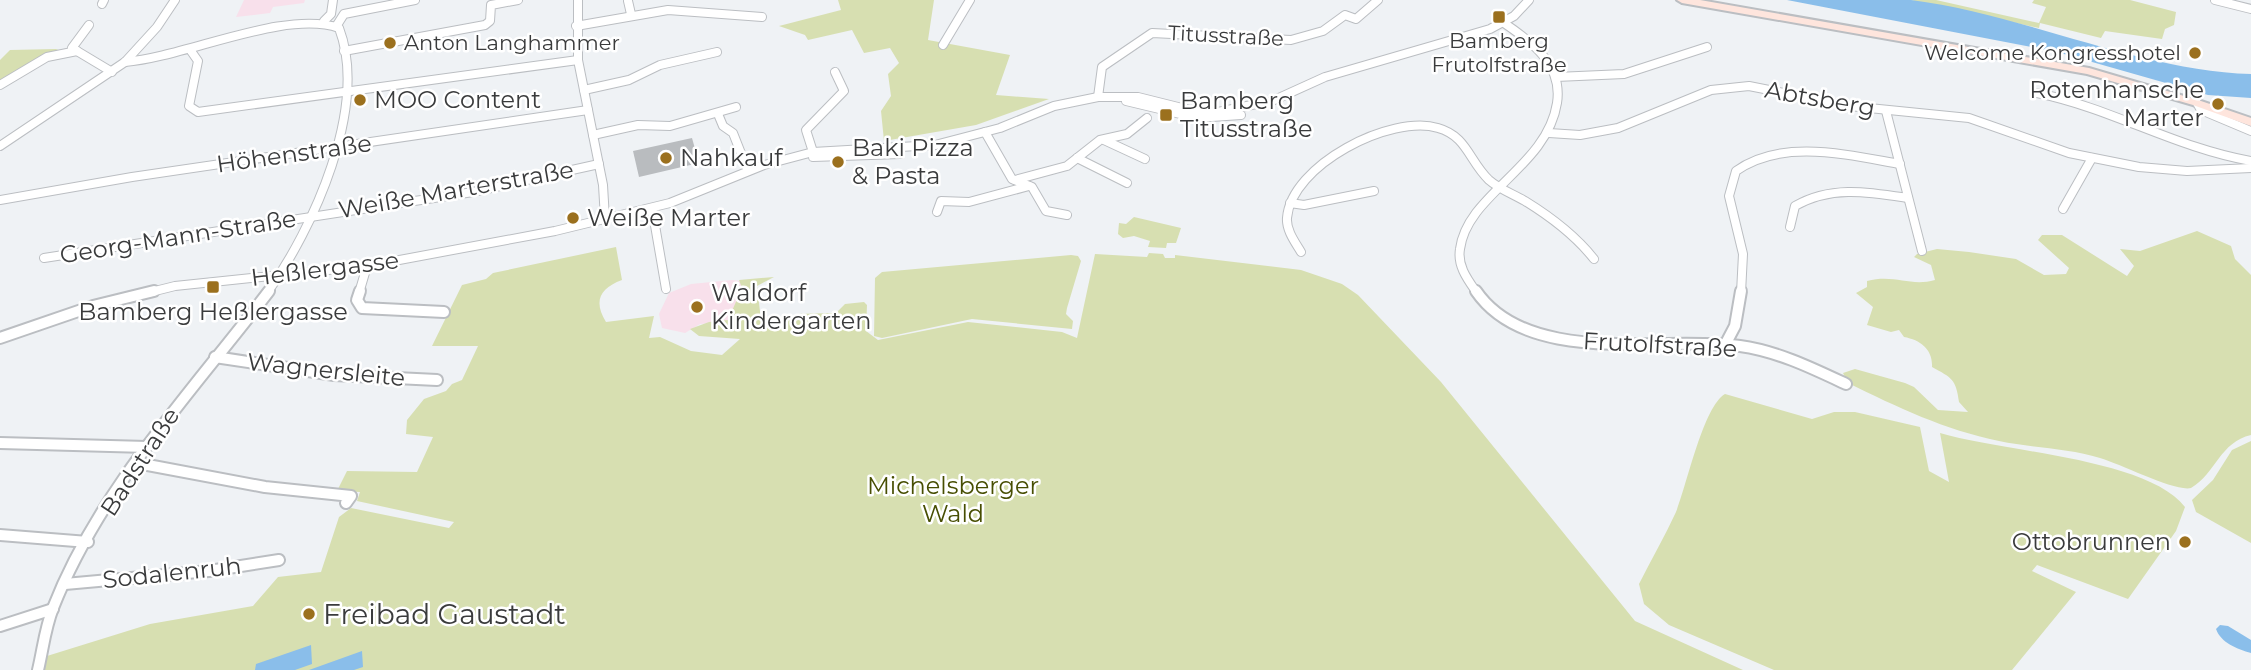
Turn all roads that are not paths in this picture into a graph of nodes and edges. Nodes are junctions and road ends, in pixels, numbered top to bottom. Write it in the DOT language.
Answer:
graph roads {
  1 [pos="175,0"];
  2 [pos="333,0"];
  3 [pos="415,0"];
  4 [pos="518,0"];
  5 [pos="578,0"];
  6 [pos="696,0"];
  7 [pos="970,0"];
  8 [pos="1378,0"];
  9 [pos="1529,0"];
  10 [pos="1682,0"];
  11 [pos="2215,0"];
  12 [pos="628,1"];
  13 [pos="2251,9"];
  14 [pos="688,12"];
  15 [pos="344,14"];
  16 [pos="631,14"];
  17 [pos="762,17"];
  18 [pos="327,19"];
  19 [pos="1504,23"];
  20 [pos="89,25"];
  21 [pos="337,25"];
  22 [pos="576,26"];
  23 [pos="943,45"];
  24 [pos="1707,47"];
  25 [pos="77,51"];
  26 [pos="191,51"];
  27 [pos="344,51"];
  28 [pos="717,52"];
  29 [pos="578,60"];
  30 [pos="125,62"];
  31 [pos="112,72"];
  32 [pos="835,72"];
  33 [pos="1556,77"];
  34 [pos="0,85"];
  35 [pos="584,90"];
  36 [pos="345,93"];
  37 [pos="2037,93"];
  38 [pos="1098,97"];
  39 [pos="2197,103"];
  40 [pos="736,107"];
  41 [pos="588,110"];
  42 [pos="1886,111"];
  43 [pos="718,114"];
  44 [pos="1147,118"];
  45 [pos="2251,122"];
  46 [pos="2251,131"];
  47 [pos="985,132"];
  48 [pos="1549,133"];
  49 [pos="593,135"];
  50 [pos="1104,139"];
  51 [pos="935,145"];
  52 [pos="0,146"];
  53 [pos="337,149"];
  54 [pos="813,152"];
  55 [pos="788,158"];
  56 [pos="1077,158"];
  57 [pos="2092,158"];
  58 [pos="1145,159"];
  59 [pos="2251,161"];
  60 [pos="599,164"];
  61 [pos="1900,164"];
  62 [pos="2251,168"];
  63 [pos="748,171"];
  64 [pos="1015,180"];
  65 [pos="1127,183"];
  66 [pos="1030,186"];
  67 [pos="1502,188"];
  68 [pos="1374,191"];
  69 [pos="1909,198"];
  70 [pos="0,200"];
  71 [pos="1290,203"];
  72 [pos="652,208"];
  73 [pos="2063,209"];
  74 [pos="937,212"];
  75 [pos="1067,215"];
  76 [pos="312,216"];
  77 [pos="605,219"];
  78 [pos="1790,226"];
  79 [pos="1301,251"];
  80 [pos="1922,251"];
  81 [pos="44,258"];
  82 [pos="1594,260"];
  83 [pos="367,266"];
  84 [pos="279,276"];
  85 [pos="666,289"];
  86 [pos="444,312"];
  87 [pos="0,338"];
  88 [pos="1725,345"];
  89 [pos="215,357"];
  90 [pos="437,380"];
  91 [pos="1846,384"];
  92 [pos="0,443"];
  93 [pos="147,447"];
  94 [pos="137,463"];
  95 [pos="346,503"];
  96 [pos="0,535"];
  97 [pos="88,542"];
  98 [pos="279,560"];
  99 [pos="65,584"];
  100 [pos="53,609"];
  101 [pos="0,626"];
  102 [pos="38,670"];
  1 -- 30 [label="street"];
  2 -- 18 [label="street"];
  3 -- 15 [label="street"];
  4 -- 27 [label="street"];
  5 -- 22 [label="street"];
  6 -- 14 [label="street"];
  7 -- 23 [label="street"];
  8 -- 38 [label="street, Titusstraße"];
  9 -- 19 [label="street"];
  10 -- 39 [label="street"];
  11 -- 13 [label="street"];
  12 -- 16 [label="street"];
  14 -- 16 [label="street"];
  14 -- 17 [label="street"];
  15 -- 18 [label="street"];
  15 -- 21 [label="street"];
  16 -- 22 [label="street"];
  18 -- 21 [label="street"];
  18 -- 26 [label="street"];
  19 -- 33 [label="street"];
  19 -- 38 [label="street"];
  20 -- 25 [label="street"];
  21 -- 27 [label="street, Badstraße"];
  22 -- 29 [label="street"];
  24 -- 33 [label="street"];
  25 -- 31 [label="street"];
  25 -- 34 [label="street"];
  26 -- 30 [label="street"];
  26 -- 36 [label="street"];
  27 -- 36 [label="street, Badstraße"];
  28 -- 35 [label="street"];
  29 -- 35 [label="street"];
  29 -- 36 [label="street"];
  30 -- 31 [label="street"];
  31 -- 52 [label="street"];
  32 -- 54 [label="street"];
  33 -- 48 [label="street, Frutolfstraße"];
  35 -- 41 [label="street"];
  36 -- 53 [label="street, Badstraße"];
  37 -- 59 [label="street"];
  38 -- 47 [label="street"];
  39 -- 45 [label="street"];
  39 -- 46 [label="street"];
  40 -- 43 [label="street"];
  41 -- 49 [label="street"];
  41 -- 53 [label="street, Höhenstraße"];
  42 -- 48 [label="street, Abtsberg"];
  42 -- 57 [label="street, Abtsberg"];
  42 -- 61 [label="street"];
  43 -- 49 [label="street"];
  43 -- 63 [label="street"];
  44 -- 50 [label="street"];
  47 -- 51 [label="street"];
  47 -- 64 [label="street"];
  48 -- 67 [label="street, Frutolfstraße"];
  49 -- 60 [label="street"];
  50 -- 56 [label="street"];
  50 -- 58 [label="street"];
  51 -- 54 [label="street"];
  51 -- 55 [label="street"];
  53 -- 70 [label="street, Höhenstraße"];
  53 -- 76 [label="street, Badstraße"];
  54 -- 55 [label="street"];
  55 -- 63 [label="street, Heßlergasse"];
  56 -- 64 [label="street"];
  56 -- 65 [label="street"];
  57 -- 62 [label="street, Abtsberg"];
  57 -- 73 [label="street"];
  60 -- 76 [label="street, Weiße Marterstraße"];
  60 -- 77 [label="street"];
  61 -- 69 [label="street"];
  61 -- 88 [label="street"];
  63 -- 72 [label="street, Heßlergasse"];
  64 -- 66 [label="street"];
  66 -- 74 [label="street"];
  66 -- 75 [label="street"];
  67 -- 71 [label="street"];
  67 -- 82 [label="street"];
  67 -- 88 [label="street, Frutolfstraße"];
  68 -- 71 [label="street"];
  69 -- 78 [label="street"];
  69 -- 80 [label="street"];
  71 -- 79 [label="street"];
  72 -- 77 [label="street, Heßlergasse"];
  72 -- 85 [label="street"];
  76 -- 81 [label="street, Georg-Mann-Straße"];
  76 -- 84 [label="street, Badstraße"];
  77 -- 83 [label="street, Heßlergasse"];
  83 -- 84 [label="street, Heßlergasse"];
  83 -- 86 [label="street"];
  84 -- 87 [label="street, Heßlergasse"];
  84 -- 89 [label="street, Badstraße"];
  88 -- 91 [label="street, Frutolfstraße"];
  89 -- 90 [label="street, Wagnersleite"];
  89 -- 93 [label="street, Badstraße"];
  92 -- 93 [label="street"];
  93 -- 94 [label="street, Badstraße"];
  94 -- 95 [label="street"];
  94 -- 97 [label="street, Badstraße"];
  96 -- 97 [label="street"];
  97 -- 99 [label="street, Badstraße"];
  98 -- 99 [label="street, Sodalenruh"];
  99 -- 100 [label="street, Badstraße"];
  100 -- 101 [label="street"];
  100 -- 102 [label="street, Badstraße"];
}
